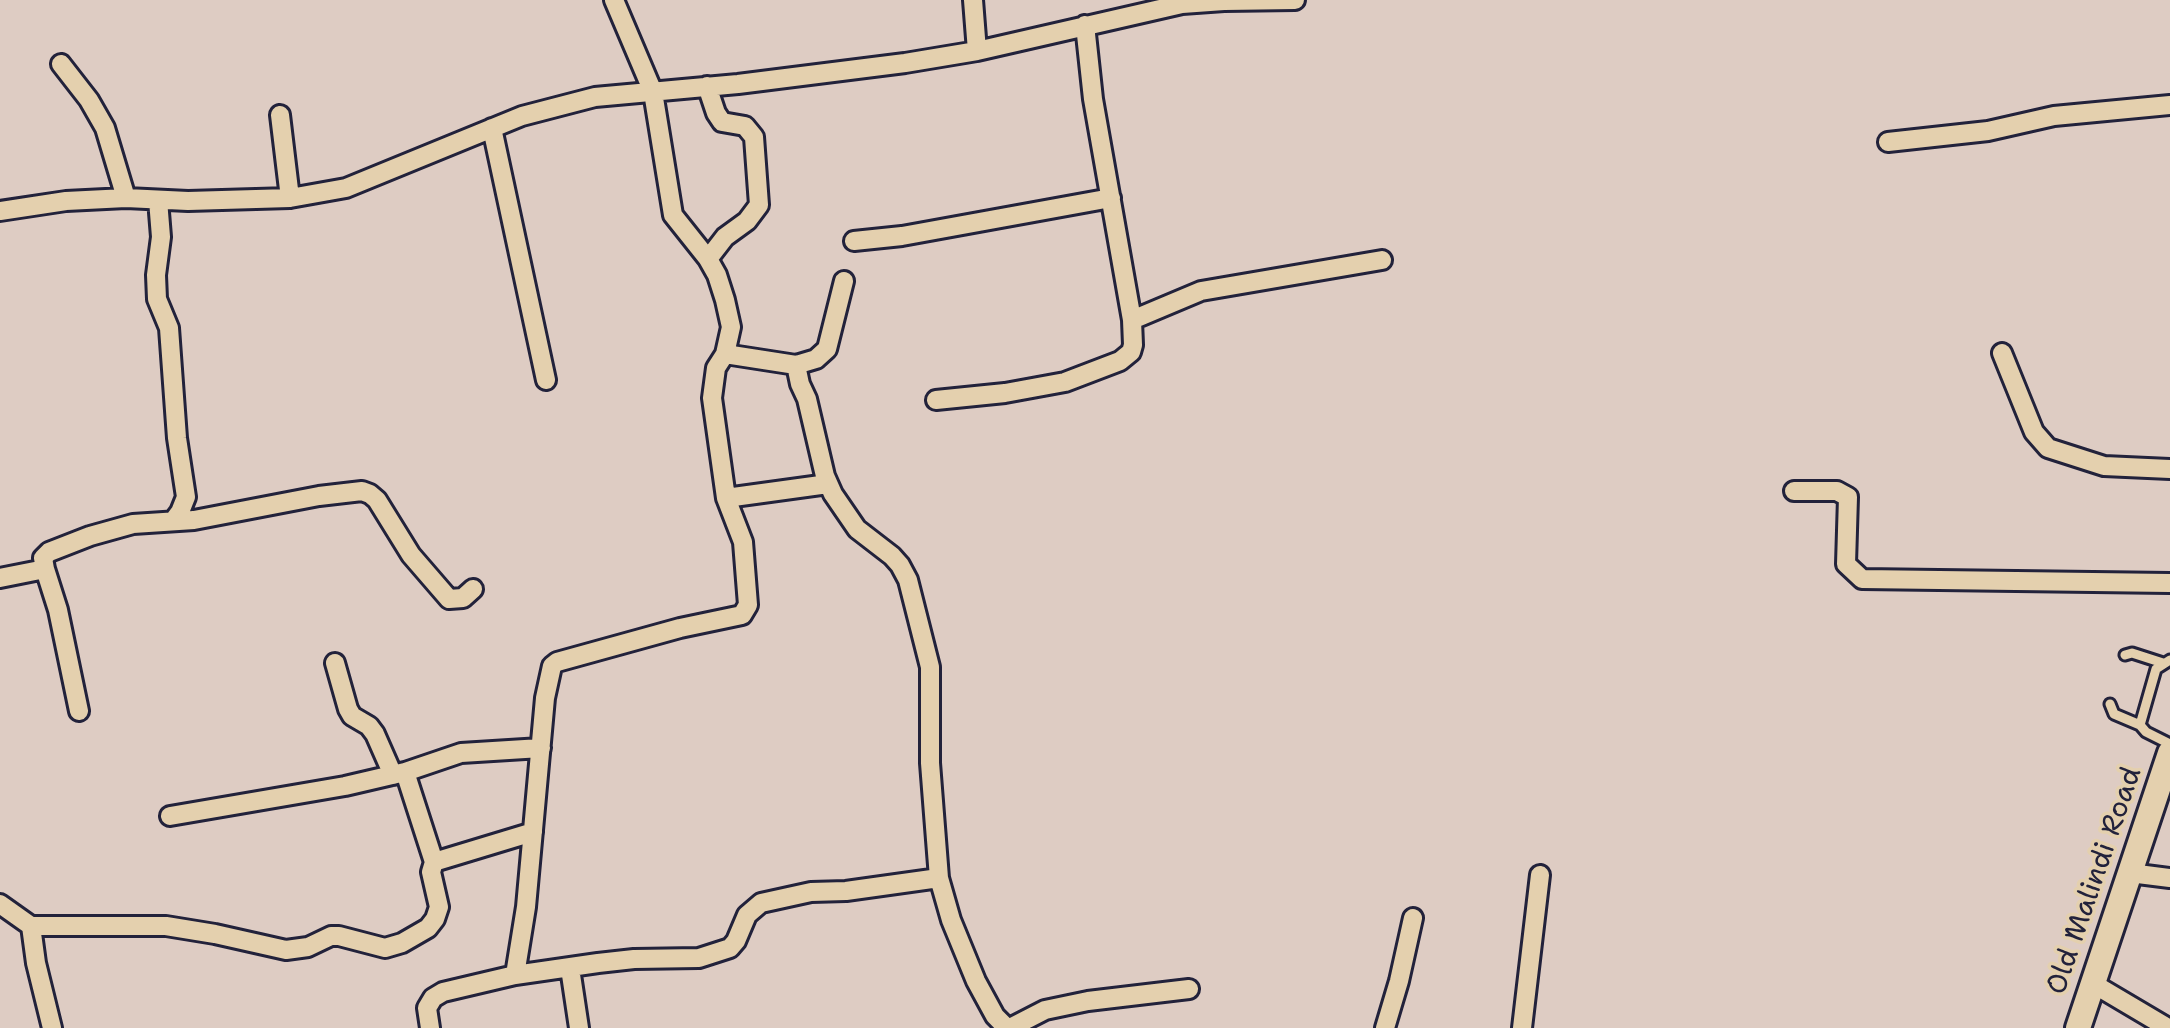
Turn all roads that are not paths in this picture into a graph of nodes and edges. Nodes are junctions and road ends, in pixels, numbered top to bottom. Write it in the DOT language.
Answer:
graph roads {
  1 [pos="614,0"];
  2 [pos="973,0"];
  3 [pos="1295,0"];
  4 [pos="1085,25"];
  5 [pos="977,51"];
  6 [pos="61,64"];
  7 [pos="707,86"];
  8 [pos="653,92"];
  9 [pos="2170,105"];
  10 [pos="280,115"];
  11 [pos="492,128"];
  12 [pos="1888,142"];
  13 [pos="126,198"];
  14 [pos="290,198"];
  15 [pos="1111,198"];
  16 [pos="158,200"];
  17 [pos="0,211"];
  18 [pos="854,241"];
  19 [pos="708,259"];
  20 [pos="1382,260"];
  21 [pos="844,281"];
  22 [pos="1132,320"];
  23 [pos="2002,353"];
  24 [pos="725,354"];
  25 [pos="796,365"];
  26 [pos="546,380"];
  27 [pos="936,400"];
  28 [pos="2170,469"];
  29 [pos="828,484"];
  30 [pos="1794,491"];
  31 [pos="726,498"];
  32 [pos="174,520"];
  33 [pos="45,569"];
  34 [pos="0,578"];
  35 [pos="2170,583"];
  36 [pos="473,589"];
  37 [pos="2125,655"];
  38 [pos="2166,661"];
  39 [pos="335,663"];
  40 [pos="2110,704"];
  41 [pos="79,711"];
  42 [pos="2140,725"];
  43 [pos="2170,744"];
  44 [pos="541,748"];
  45 [pos="2170,753"];
  46 [pos="399,773"];
  47 [pos="170,816"];
  48 [pos="533,832"];
  49 [pos="434,862"];
  50 [pos="2130,873"];
  51 [pos="1540,875"];
  52 [pos="939,878"];
  53 [pos="2170,878"];
  54 [pos="0,904"];
  55 [pos="1413,918"];
  56 [pos="31,926"];
  57 [pos="570,968"];
  58 [pos="515,975"];
  59 [pos="2092,983"];
  60 [pos="1189,989"];
  61 [pos="48,1027"];
  62 [pos="430,1028"];
  63 [pos="579,1028"];
  64 [pos="1008,1028"];
  65 [pos="1385,1028"];
  66 [pos="1522,1028"];
  67 [pos="2078,1028"];
  68 [pos="2168,1028"];
  1 -- 8 [label="street"];
  2 -- 5 [label="street"];
  3 -- 4 [label="street"];
  4 -- 5 [label="street"];
  4 -- 15 [label="street"];
  5 -- 7 [label="street"];
  6 -- 13 [label="street"];
  7 -- 8 [label="street"];
  7 -- 19 [label="street"];
  8 -- 11 [label="street"];
  8 -- 19 [label="street"];
  9 -- 12 [label="street"];
  10 -- 14 [label="street"];
  11 -- 14 [label="street"];
  11 -- 26 [label="street"];
  13 -- 16 [label="street"];
  13 -- 17 [label="street"];
  14 -- 16 [label="street"];
  15 -- 18 [label="street"];
  15 -- 22 [label="street"];
  16 -- 32 [label="street"];
  19 -- 24 [label="street"];
  20 -- 22 [label="street"];
  21 -- 25 [label="street"];
  22 -- 27 [label="street"];
  23 -- 28 [label="street"];
  24 -- 25 [label="street"];
  24 -- 31 [label="street"];
  25 -- 29 [label="street"];
  29 -- 31 [label="street"];
  29 -- 52 [label="street"];
  30 -- 35 [label="street"];
  31 -- 44 [label="street"];
  32 -- 33 [label="street"];
  32 -- 36 [label="street"];
  33 -- 34 [label="street"];
  33 -- 41 [label="street"];
  37 -- 38 [label="lane"];
  38 -- 42 [label="lane"];
  39 -- 46 [label="street"];
  40 -- 42 [label="lane"];
  42 -- 43 [label="lane"];
  44 -- 46 [label="street"];
  44 -- 48 [label="street"];
  45 -- 50 [label="main road, Old Malindi Road"];
  46 -- 47 [label="street"];
  46 -- 49 [label="street"];
  48 -- 49 [label="street"];
  48 -- 58 [label="street"];
  49 -- 56 [label="street"];
  50 -- 53 [label="street"];
  50 -- 59 [label="main road, Old Malindi Road"];
  51 -- 66 [label="street"];
  52 -- 57 [label="street"];
  52 -- 64 [label="street"];
  54 -- 56 [label="street"];
  55 -- 65 [label="street"];
  56 -- 61 [label="street"];
  57 -- 58 [label="street"];
  57 -- 63 [label="street"];
  58 -- 62 [label="street"];
  59 -- 67 [label="main road, Old Malindi Road"];
  59 -- 68 [label="street"];
  60 -- 64 [label="street"];
}
